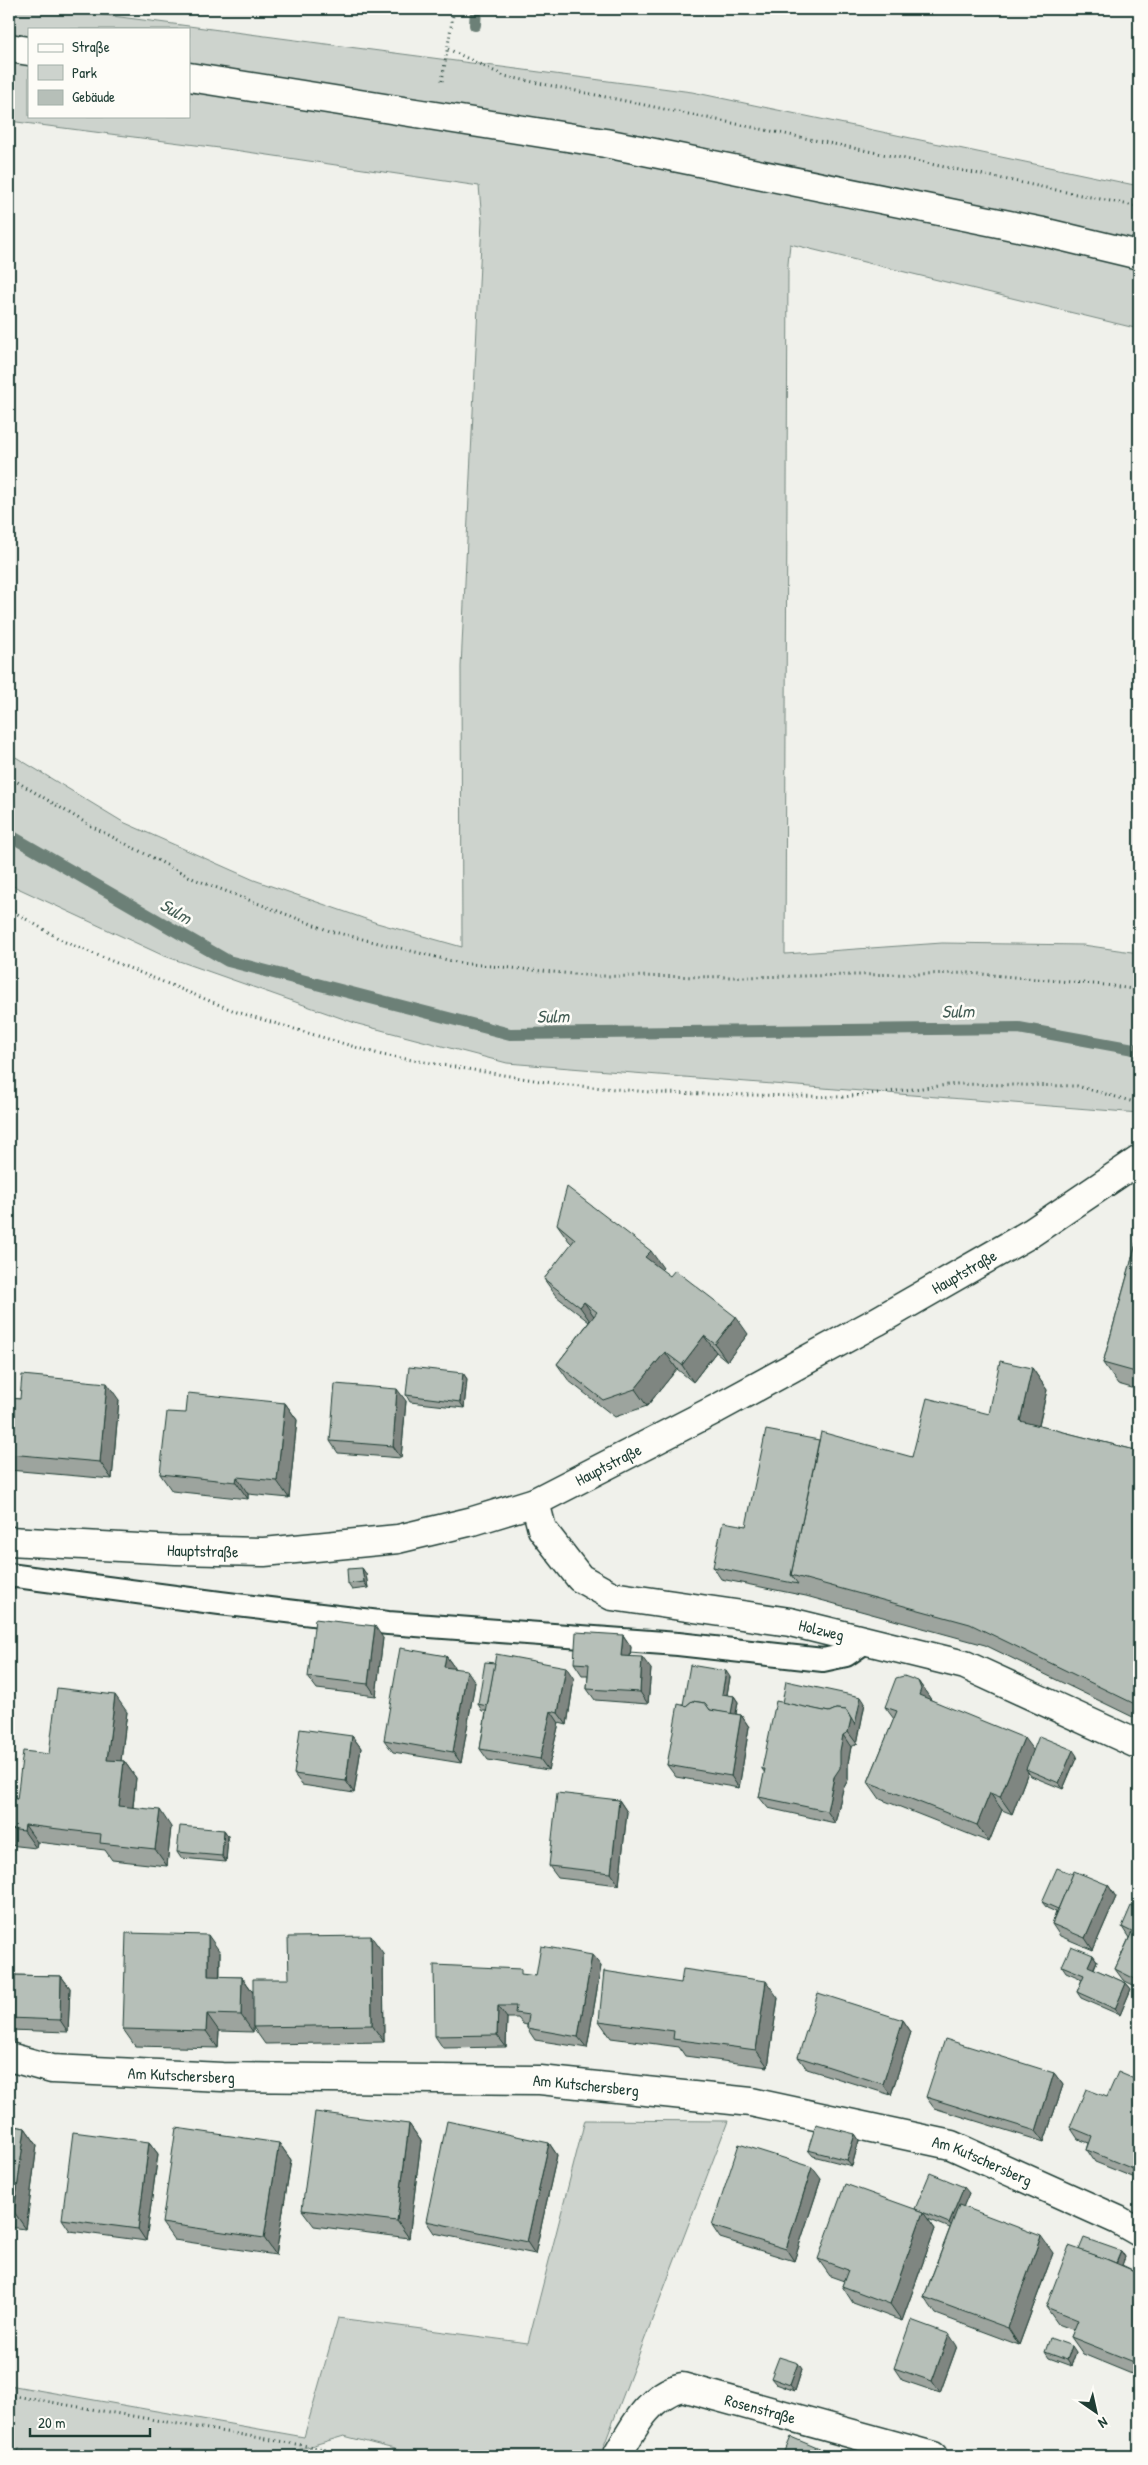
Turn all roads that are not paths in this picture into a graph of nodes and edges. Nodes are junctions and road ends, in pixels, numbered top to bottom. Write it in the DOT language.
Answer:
graph roads {
  1 [pos="9,48"];
  2 [pos="28,51"];
  3 [pos="190,77"];
  4 [pos="1139,255"];
  5 [pos="1139,1160"];
  6 [pos="535,1502"];
  7 [pos="9,1540"];
  8 [pos="9,1575"];
  9 [pos="868,1640"];
  10 [pos="1139,1745"];
  11 [pos="9,2057"];
  12 [pos="1139,2232"];
  13 [pos="617,2456"];
  14 [pos="933,2456"];
  1 -- 2 [label="street"];
  3 -- 4 [label="street"];
  5 -- 6 [label="street, Hauptstraße"];
  6 -- 7 [label="street, Hauptstraße"];
  6 -- 9 [label="street, Holzweg"];
  8 -- 9 [label="lane"];
  9 -- 10 [label="street, Holzweg"];
  11 -- 12 [label="street, Am Kutschersberg"];
  13 -- 14 [label="street, Rosenstraße"];
}
